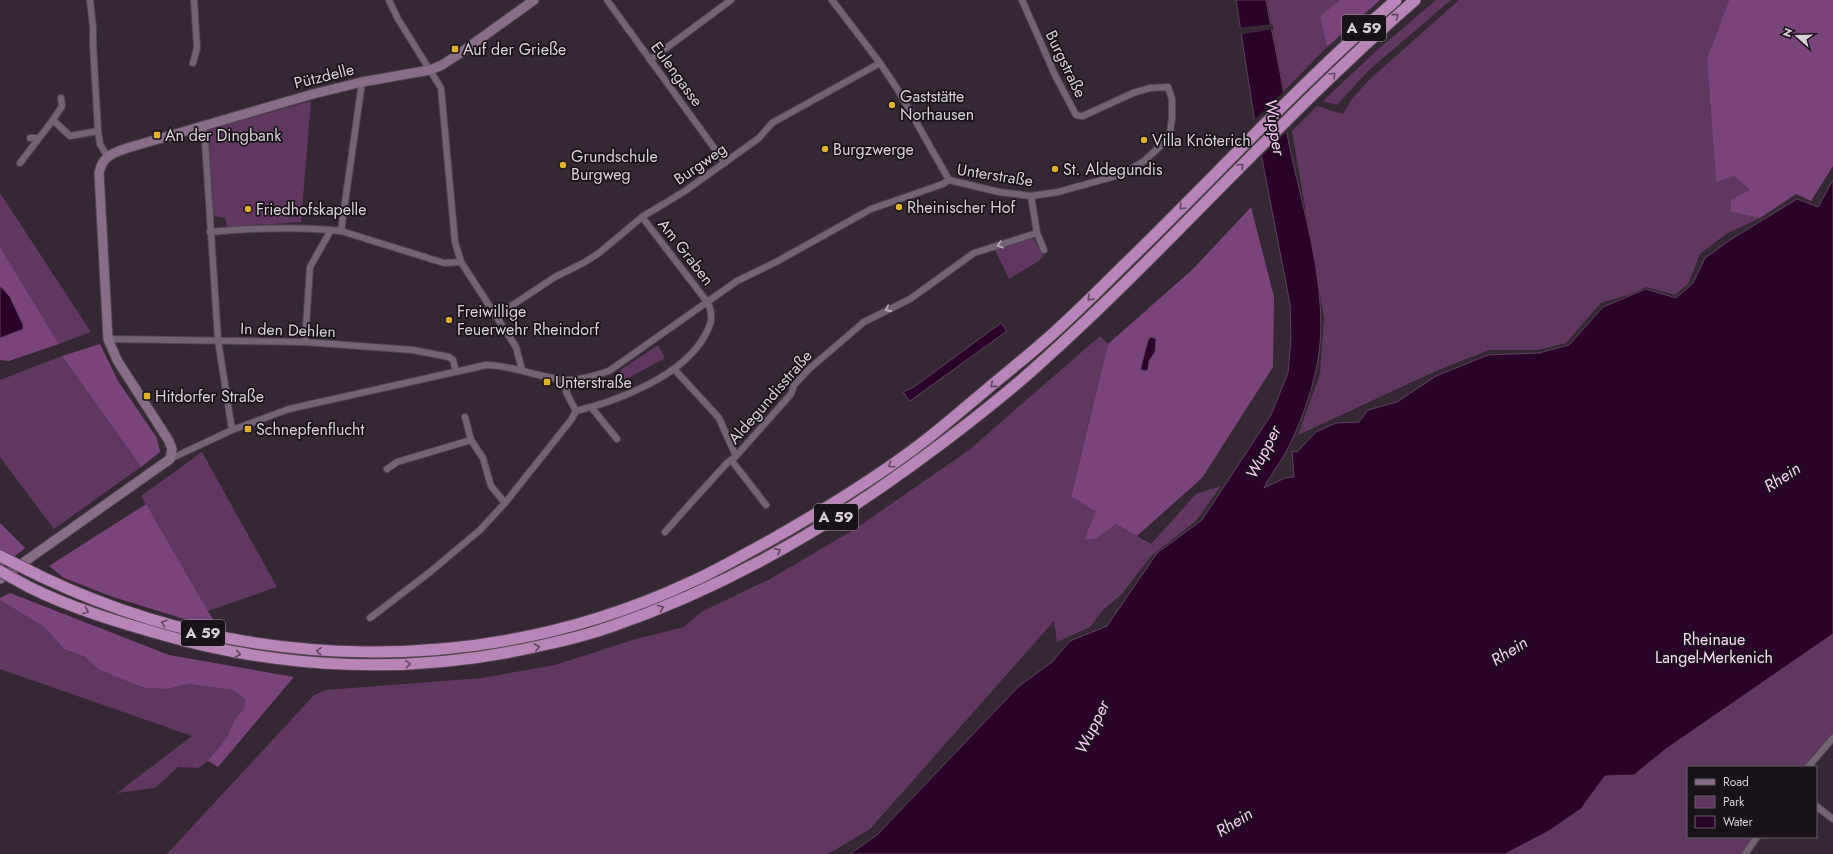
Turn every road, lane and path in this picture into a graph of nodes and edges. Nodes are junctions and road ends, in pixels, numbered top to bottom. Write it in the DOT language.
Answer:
graph roads {
  1 [pos="90,0"];
  2 [pos="194,0"];
  3 [pos="389,0"];
  4 [pos="534,0"];
  5 [pos="607,0"];
  6 [pos="731,0"];
  7 [pos="832,0"];
  8 [pos="1022,0"];
  9 [pos="1396,0"];
  10 [pos="1415,0"];
  11 [pos="650,60"];
  12 [pos="193,63"];
  13 [pos="880,63"];
  14 [pos="430,70"];
  15 [pos="362,82"];
  16 [pos="1168,87"];
  17 [pos="61,98"];
  18 [pos="53,120"];
  19 [pos="204,126"];
  20 [pos="98,132"];
  21 [pos="30,138"];
  22 [pos="38,138"];
  23 [pos="107,156"];
  24 [pos="20,163"];
  25 [pos="725,163"];
  26 [pos="949,180"];
  27 [pos="1030,196"];
  28 [pos="642,217"];
  29 [pos="331,230"];
  30 [pos="342,231"];
  31 [pos="210,232"];
  32 [pos="1037,233"];
  33 [pos="1044,250"];
  34 [pos="461,262"];
  35 [pos="708,303"];
  36 [pos="496,316"];
  37 [pos="108,339"];
  38 [pos="218,340"];
  39 [pos="305,342"];
  40 [pos="522,370"];
  41 [pos="675,370"];
  42 [pos="456,371"];
  43 [pos="569,380"];
  44 [pos="591,407"];
  45 [pos="576,411"];
  46 [pos="465,417"];
  47 [pos="232,430"];
  48 [pos="617,439"];
  49 [pos="471,440"];
  50 [pos="734,458"];
  51 [pos="170,459"];
  52 [pos="387,469"];
  53 [pos="505,503"];
  54 [pos="766,505"];
  55 [pos="665,532"];
  56 [pos="0,556"];
  57 [pos="0,571"];
  58 [pos="0,579"];
  59 [pos="370,618"];
  60 [pos="1833,738"];
  61 [pos="1809,766"];
  62 [pos="1817,807"];
  63 [pos="1833,819"];
  64 [pos="1756,838"];
  65 [pos="1745,854"];
  1 -- 20 [label="street"];
  2 -- 12 [label="street"];
  3 -- 14 [label="street"];
  4 -- 14 [label="street, Pützdelle"];
  5 -- 11 [label="street, Eulengasse"];
  6 -- 11 [label="street"];
  7 -- 13 [label="street"];
  8 -- 16 [label="street, Burgstraße"];
  9 -- 56 [label="highway, A 59, one-way, bridge"];
  57 -- 10 [label="highway, A 59, one-way, bridge"];
  11 -- 25 [label="street, Eulengasse"];
  13 -- 25 [label="street, Burgweg"];
  13 -- 26 [label="street"];
  14 -- 15 [label="street, Pützdelle"];
  14 -- 34 [label="street"];
  15 -- 19 [label="street, Pützdelle"];
  15 -- 30 [label="street"];
  16 -- 27 [label="street, Unterstraße"];
  17 -- 18 [label="street"];
  18 -- 20 [label="street"];
  18 -- 22 [label="street"];
  19 -- 23 [label="street, Pützdelle"];
  19 -- 31 [label="street"];
  20 -- 23 [label="street"];
  21 -- 22 [label="street"];
  22 -- 24 [label="street"];
  23 -- 37 [label="street"];
  25 -- 28 [label="street, Burgweg"];
  26 -- 27 [label="street, Unterstraße"];
  26 -- 35 [label="street, Unterstraße"];
  27 -- 32 [label="street"];
  28 -- 35 [label="street, Am Graben"];
  28 -- 36 [label="street, Burgweg"];
  29 -- 30 [label="street"];
  29 -- 31 [label="street"];
  29 -- 39 [label="street"];
  30 -- 34 [label="street"];
  31 -- 38 [label="street"];
  32 -- 33 [label="street"];
  32 -- 50 [label="street, Aldegundisstraße, one-way"];
  34 -- 36 [label="street"];
  35 -- 41 [label="street"];
  35 -- 43 [label="street, Unterstraße"];
  36 -- 40 [label="street"];
  37 -- 38 [label="street, In den Dehlen"];
  37 -- 51 [label="street"];
  38 -- 39 [label="street, In den Dehlen"];
  38 -- 47 [label="street"];
  39 -- 42 [label="street, In den Dehlen"];
  40 -- 42 [label="street"];
  40 -- 43 [label="street"];
  41 -- 44 [label="street"];
  41 -- 50 [label="street"];
  42 -- 47 [label="street"];
  43 -- 45 [label="street"];
  44 -- 45 [label="street"];
  44 -- 48 [label="street"];
  45 -- 53 [label="street"];
  46 -- 49 [label="street"];
  47 -- 51 [label="street"];
  49 -- 52 [label="street"];
  49 -- 53 [label="street"];
  50 -- 54 [label="street"];
  50 -- 55 [label="street, Aldegundisstraße"];
  51 -- 58 [label="street"];
  53 -- 59 [label="street"];
  60 -- 61 [label="street"];
  62 -- 63 [label="street"];
  64 -- 65 [label="street"];
}
